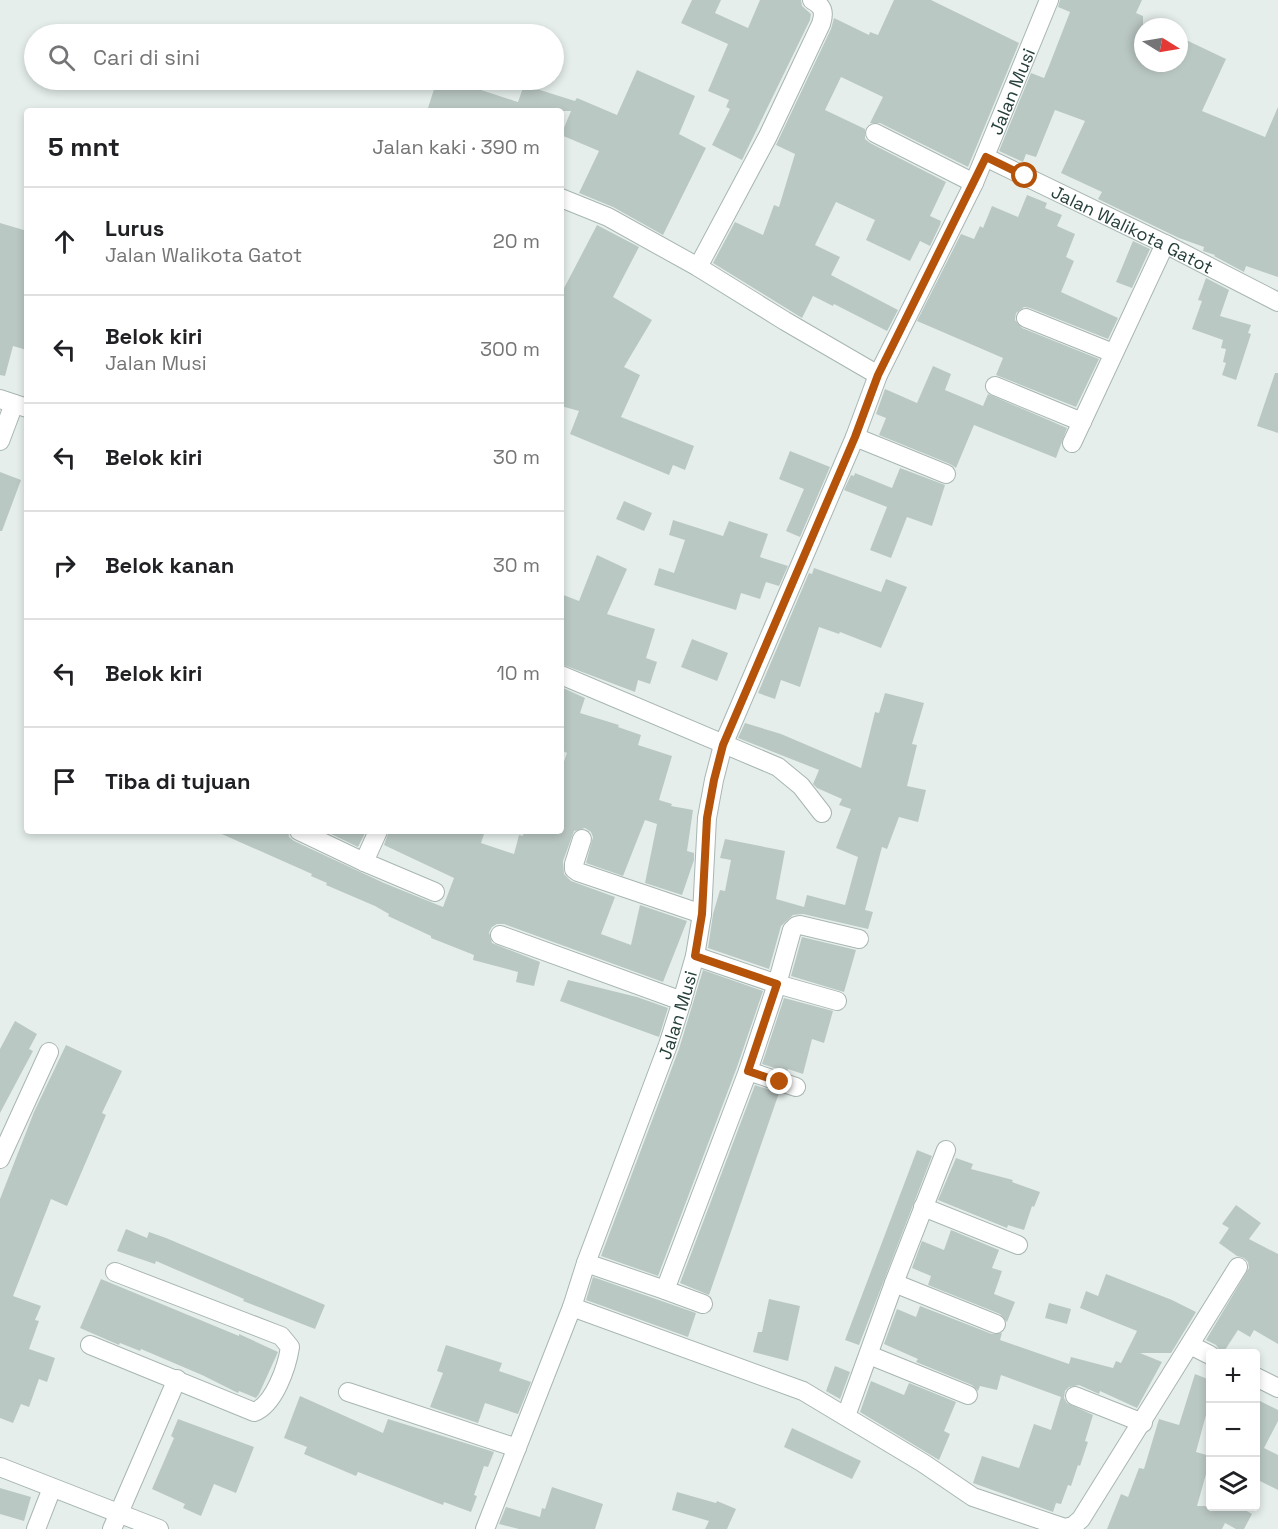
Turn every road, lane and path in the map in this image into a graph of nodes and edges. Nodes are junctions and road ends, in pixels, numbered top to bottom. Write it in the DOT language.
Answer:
graph roads {
  1 [pos="812,0"];
  2 [pos="1049,0"];
  3 [pos="875,133"];
  4 [pos="986,157"];
  5 [pos="974,183"];
  6 [pos="564,199"];
  7 [pos="1165,244"];
  8 [pos="698,267"];
  9 [pos="1278,302"];
  10 [pos="1026,318"];
  11 [pos="1113,353"];
  12 [pos="878,375"];
  13 [pos="995,386"];
  14 [pos="14,404"];
  15 [pos="1082,422"];
  16 [pos="855,437"];
  17 [pos="0,441"];
  18 [pos="1072,443"];
  19 [pos="946,474"];
  20 [pos="564,676"];
  21 [pos="723,745"];
  22 [pos="822,813"];
  23 [pos="305,834"];
  24 [pos="377,834"];
  25 [pos="582,839"];
  26 [pos="364,862"];
  27 [pos="435,892"];
  28 [pos="702,914"];
  29 [pos="500,935"];
  30 [pos="859,939"];
  31 [pos="695,956"];
  32 [pos="777,984"];
  33 [pos="682,1001"];
  34 [pos="837,1001"];
  35 [pos="49,1052"];
  36 [pos="748,1071"];
  37 [pos="796,1087"];
  38 [pos="946,1150"];
  39 [pos="0,1159"];
  40 [pos="923,1207"];
  41 [pos="1018,1245"];
  42 [pos="586,1263"];
  43 [pos="1238,1267"];
  44 [pos="115,1272"];
  45 [pos="894,1283"];
  46 [pos="665,1290"];
  47 [pos="703,1304"];
  48 [pos="572,1307"];
  49 [pos="996,1324"];
  50 [pos="90,1345"];
  51 [pos="1190,1345"];
  52 [pos="1206,1353"];
  53 [pos="869,1355"];
  54 [pos="177,1379"];
  55 [pos="1260,1379"];
  56 [pos="1278,1388"];
  57 [pos="348,1392"];
  58 [pos="968,1395"];
  59 [pos="1075,1396"];
  60 [pos="846,1416"];
  61 [pos="1143,1423"];
  62 [pos="517,1448"];
  63 [pos="0,1467"];
  64 [pos="52,1488"];
  65 [pos="114,1521"];
  66 [pos="1056,1528"];
  67 [pos="36,1529"];
  68 [pos="159,1529"];
  69 [pos="485,1529"];
  1 -- 8 [label="street"];
  2 -- 4 [label="street, Jalan Musi"];
  3 -- 5 [label="street"];
  4 -- 5 [label="street, Jalan Musi"];
  4 -- 7 [label="street, Jalan Walikota Gatot"];
  5 -- 12 [label="street, Jalan Musi"];
  6 -- 8 [label="street"];
  7 -- 9 [label="street, Jalan Walikota Gatot"];
  7 -- 11 [label="street"];
  8 -- 12 [label="street"];
  10 -- 11 [label="street"];
  11 -- 15 [label="street"];
  12 -- 16 [label="street, Jalan Musi"];
  13 -- 15 [label="street"];
  14 -- 17 [label="street"];
  15 -- 18 [label="street"];
  16 -- 19 [label="street"];
  16 -- 21 [label="street, Jalan Musi"];
  20 -- 21 [label="street"];
  21 -- 22 [label="street"];
  21 -- 28 [label="street, Jalan Musi"];
  23 -- 26 [label="street"];
  24 -- 26 [label="street"];
  25 -- 28 [label="street"];
  26 -- 27 [label="street"];
  28 -- 31 [label="street, Jalan Musi"];
  29 -- 33 [label="street"];
  30 -- 32 [label="street"];
  31 -- 32 [label="street"];
  31 -- 33 [label="street, Jalan Musi"];
  32 -- 34 [label="street"];
  32 -- 36 [label="street"];
  33 -- 42 [label="street, Jalan Musi"];
  35 -- 39 [label="street"];
  36 -- 37 [label="street"];
  36 -- 46 [label="street"];
  38 -- 40 [label="street"];
  40 -- 41 [label="street"];
  40 -- 45 [label="street"];
  42 -- 46 [label="street"];
  42 -- 48 [label="street, Jalan Musi"];
  43 -- 51 [label="street"];
  44 -- 54 [label="street"];
  45 -- 49 [label="street"];
  45 -- 53 [label="street"];
  46 -- 47 [label="street"];
  48 -- 60 [label="street"];
  48 -- 62 [label="street, Jalan Musi"];
  50 -- 54 [label="street"];
  51 -- 52 [label="street"];
  51 -- 61 [label="street"];
  53 -- 58 [label="street"];
  53 -- 60 [label="street"];
  54 -- 65 [label="street"];
  55 -- 56 [label="street"];
  57 -- 62 [label="street"];
  59 -- 61 [label="street"];
  60 -- 66 [label="street"];
  61 -- 66 [label="street"];
  62 -- 69 [label="street, Jalan Musi"];
  63 -- 64 [label="street"];
  64 -- 65 [label="street"];
  64 -- 67 [label="street"];
  65 -- 68 [label="street"];
}
